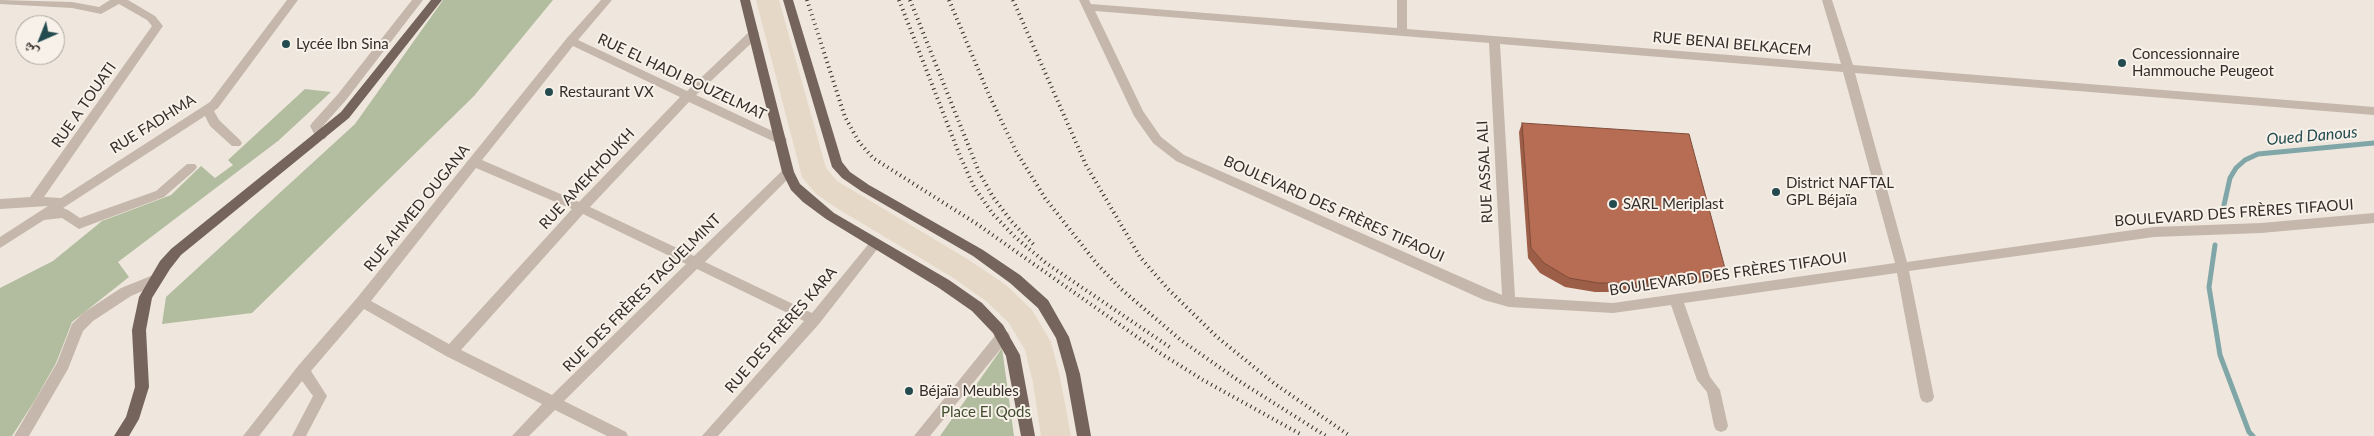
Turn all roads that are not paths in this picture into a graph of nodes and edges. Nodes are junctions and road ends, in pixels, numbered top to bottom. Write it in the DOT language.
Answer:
graph roads {
  1 [pos="119,0"];
  2 [pos="293,0"];
  3 [pos="418,0"];
  4 [pos="437,0"];
  5 [pos="607,0"];
  6 [pos="745,0"];
  7 [pos="788,0"];
  8 [pos="1402,0"];
  9 [pos="1827,0"];
  10 [pos="0,1"];
  11 [pos="1085,3"];
  12 [pos="1402,32"];
  13 [pos="754,34"];
  14 [pos="1494,40"];
  15 [pos="571,41"];
  16 [pos="1848,68"];
  17 [pos="688,96"];
  18 [pos="207,109"];
  19 [pos="2374,111"];
  20 [pos="321,136"];
  21 [pos="780,140"];
  22 [pos="236,143"];
  23 [pos="475,162"];
  24 [pos="190,167"];
  25 [pos="788,172"];
  26 [pos="34,201"];
  27 [pos="60,202"];
  28 [pos="0,204"];
  29 [pos="581,208"];
  30 [pos="41,216"];
  31 [pos="2374,218"];
  32 [pos="0,243"];
  33 [pos="875,244"];
  34 [pos="694,264"];
  35 [pos="1902,267"];
  36 [pos="156,279"];
  37 [pos="1676,299"];
  38 [pos="362,302"];
  39 [pos="1509,302"];
  40 [pos="814,320"];
  41 [pos="1003,336"];
  42 [pos="450,352"];
  43 [pos="303,370"];
  44 [pos="1928,397"];
  45 [pos="555,402"];
  46 [pos="1720,426"];
  47 [pos="21,436"];
  48 [pos="121,436"];
  49 [pos="250,436"];
  50 [pos="299,436"];
  51 [pos="519,436"];
  52 [pos="621,436"];
  53 [pos="710,436"];
  54 [pos="921,436"];
  55 [pos="1028,436"];
  56 [pos="1084,436"];
  1 -- 10 [label="street"];
  1 -- 26 [label="street, RUE A TOUATI"];
  2 -- 18 [label="street, RUE FADHMA"];
  3 -- 20 [label="street"];
  4 -- 20 [label="main road"];
  5 -- 15 [label="street, RUE AHMED OUGANA"];
  6 -- 13 [label="main road"];
  7 -- 56 [label="main road"];
  8 -- 12 [label="street"];
  9 -- 16 [label="street"];
  11 -- 12 [label="street, RUE BENAI BELKACEM"];
  11 -- 39 [label="street, BOULEVARD DES FRÈRES TIFAOUI"];
  12 -- 14 [label="street, RUE BENAI BELKACEM"];
  13 -- 17 [label="street, RUE AMEKHOUKH"];
  13 -- 21 [label="main road"];
  14 -- 16 [label="street, RUE BENAI BELKACEM"];
  14 -- 39 [label="street, RUE ASSAL ALI"];
  15 -- 17 [label="street, RUE EL HADI BOUZELMAT"];
  15 -- 23 [label="street, RUE AHMED OUGANA"];
  16 -- 19 [label="street, RUE BENAI BELKACEM"];
  16 -- 35 [label="street"];
  17 -- 21 [label="street, RUE EL HADI BOUZELMAT"];
  17 -- 29 [label="street, RUE AMEKHOUKH"];
  18 -- 22 [label="street"];
  18 -- 27 [label="street, RUE FADHMA"];
  20 -- 36 [label="main road"];
  21 -- 25 [label="main road"];
  23 -- 29 [label="street"];
  23 -- 38 [label="street, RUE AHMED OUGANA"];
  24 -- 30 [label="street"];
  25 -- 33 [label="main road"];
  25 -- 34 [label="street, RUE DES FRÈRES TAGUELMINT"];
  26 -- 27 [label="street"];
  26 -- 28 [label="street"];
  27 -- 30 [label="street, RUE FADHMA"];
  29 -- 34 [label="street"];
  29 -- 42 [label="street, RUE AMEKHOUKH"];
  30 -- 32 [label="street, RUE FADHMA"];
  31 -- 35 [label="street, BOULEVARD DES FRÈRES TIFAOUI"];
  33 -- 40 [label="street, RUE DES FRÈRES KARA"];
  33 -- 41 [label="main road"];
  34 -- 40 [label="street"];
  34 -- 45 [label="street, RUE DES FRÈRES TAGUELMINT"];
  35 -- 37 [label="street, BOULEVARD DES FRÈRES TIFAOUI"];
  35 -- 44 [label="street"];
  36 -- 47 [label="street"];
  36 -- 48 [label="main road"];
  37 -- 39 [label="street, BOULEVARD DES FRÈRES TIFAOUI"];
  37 -- 46 [label="street"];
  38 -- 42 [label="street"];
  38 -- 43 [label="street, RUE AHMED OUGANA"];
  40 -- 53 [label="street, RUE DES FRÈRES KARA"];
  41 -- 54 [label="street"];
  41 -- 55 [label="main road"];
  42 -- 45 [label="street"];
  43 -- 49 [label="street, RUE AHMED OUGANA"];
  43 -- 50 [label="street"];
  45 -- 51 [label="street, RUE DES FRÈRES TAGUELMINT"];
  45 -- 52 [label="street"];
}
